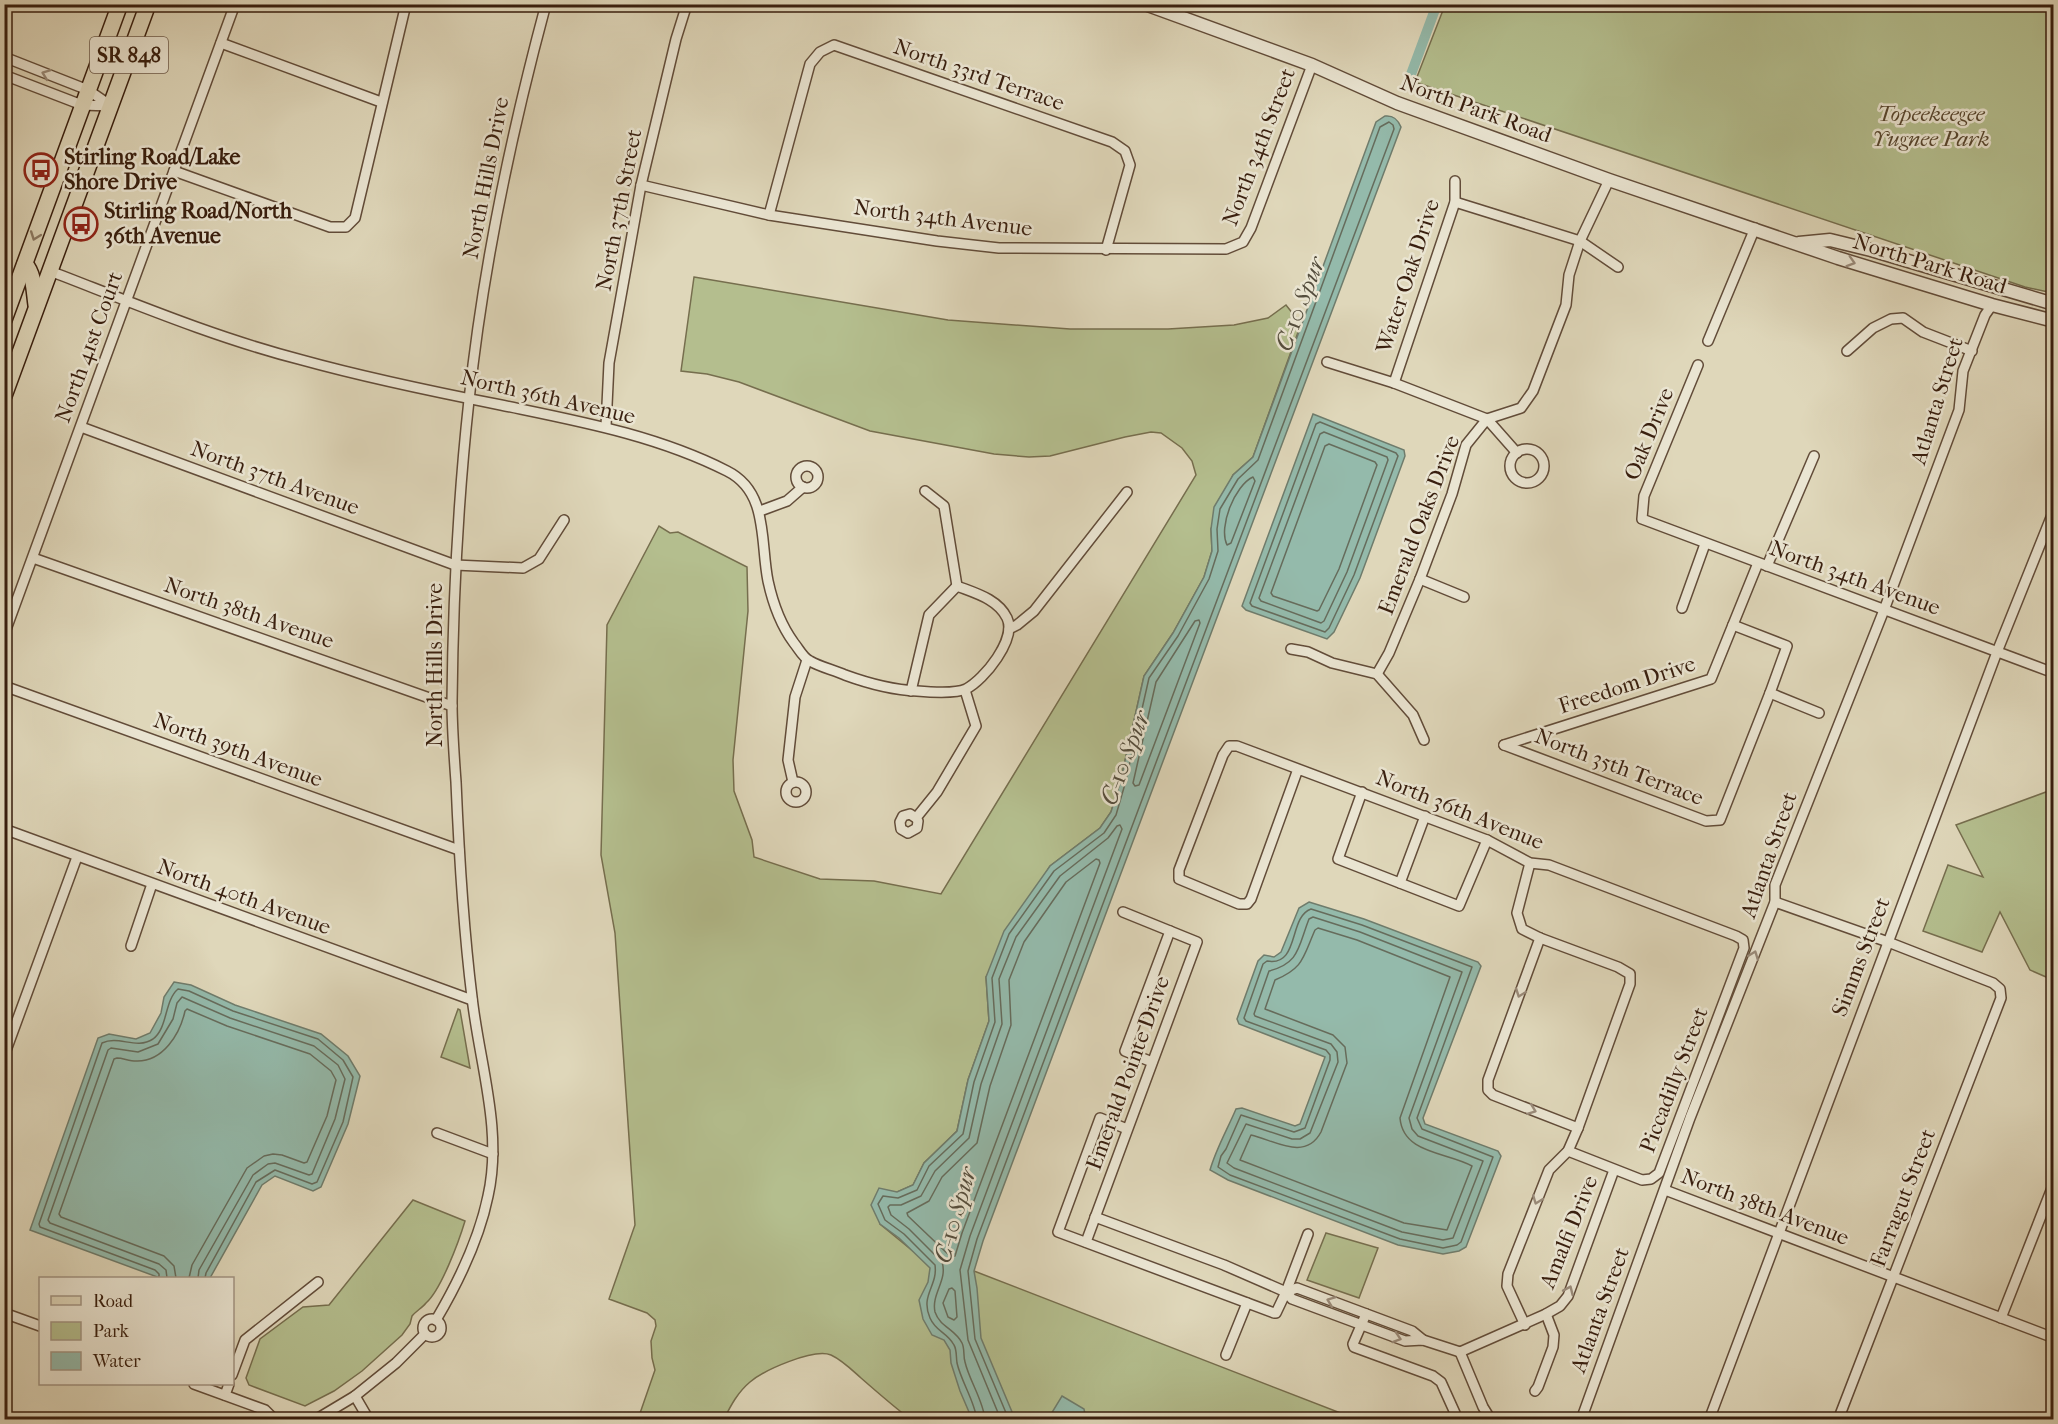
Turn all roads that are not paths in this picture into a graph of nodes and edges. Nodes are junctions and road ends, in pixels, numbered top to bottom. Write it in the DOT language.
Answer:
graph roads {
  1 [pos="120,4"];
  2 [pos="148,4"];
  3 [pos="235,4"];
  4 [pos="406,4"];
  5 [pos="546,4"];
  6 [pos="687,4"];
  7 [pos="1145,4"];
  8 [pos="221,43"];
  9 [pos="4,57"];
  10 [pos="1312,65"];
  11 [pos="4,75"];
  12 [pos="88,90"];
  13 [pos="381,102"];
  14 [pos="82,105"];
  15 [pos="111,106"];
  16 [pos="174,171"];
  17 [pos="1610,180"];
  18 [pos="1455,181"];
  19 [pos="641,185"];
  20 [pos="1455,202"];
  21 [pos="769,214"];
  22 [pos="1755,228"];
  23 [pos="1580,241"];
  24 [pos="1243,242"];
  25 [pos="1795,243"];
  26 [pos="1106,250"];
  27 [pos="25,264"];
  28 [pos="1618,267"];
  29 [pos="50,271"];
  30 [pos="127,300"];
  31 [pos="2054,304"];
  32 [pos="1992,305"];
  33 [pos="37,308"];
  34 [pos="4,320"];
  35 [pos="2054,321"];
  36 [pos="1708,341"];
  37 [pos="1846,351"];
  38 [pos="1971,351"];
  39 [pos="1327,362"];
  40 [pos="1698,365"];
  41 [pos="1394,382"];
  42 [pos="4,396"];
  43 [pos="469,399"];
  44 [pos="1487,419"];
  45 [pos="606,426"];
  46 [pos="81,427"];
  47 [pos="1516,453"];
  48 [pos="1814,456"];
  49 [pos="803,487"];
  50 [pos="925,491"];
  51 [pos="1127,492"];
  52 [pos="2054,510"];
  53 [pos="760,511"];
  54 [pos="564,519"];
  55 [pos="1642,519"];
  56 [pos="1705,544"];
  57 [pos="33,558"];
  58 [pos="455,564"];
  59 [pos="1762,564"];
  60 [pos="1420,579"];
  61 [pos="957,586"];
  62 [pos="1464,597"];
  63 [pos="1682,608"];
  64 [pos="1884,610"];
  65 [pos="1733,625"];
  66 [pos="1009,629"];
  67 [pos="4,635"];
  68 [pos="1291,649"];
  69 [pos="1997,652"];
  70 [pos="807,660"];
  71 [pos="2054,673"];
  72 [pos="1377,674"];
  73 [pos="4,686"];
  74 [pos="965,690"];
  75 [pos="911,691"];
  76 [pos="1770,693"];
  77 [pos="452,706"];
  78 [pos="1819,712"];
  79 [pos="1424,740"];
  80 [pos="1504,745"];
  81 [pos="1298,769"];
  82 [pos="792,782"];
  83 [pos="1362,792"];
  84 [pos="1425,816"];
  85 [pos="916,818"];
  86 [pos="4,829"];
  87 [pos="1487,840"];
  88 [pos="459,850"];
  89 [pos="77,857"];
  90 [pos="1530,863"];
  91 [pos="1400,883"];
  92 [pos="152,884"];
  93 [pos="1774,902"];
  94 [pos="1123,912"];
  95 [pos="1170,931"];
  96 [pos="1540,938"];
  97 [pos="1743,940"];
  98 [pos="1888,942"];
  99 [pos="131,946"];
  100 [pos="472,1000"];
  101 [pos="4,1056"];
  102 [pos="1152,1062"];
  103 [pos="1578,1128"];
  104 [pos="1127,1130"];
  105 [pos="437,1132"];
  106 [pos="1568,1151"];
  107 [pos="493,1154"];
  108 [pos="1614,1170"];
  109 [pos="2054,1183"];
  110 [pos="1665,1190"];
  111 [pos="1095,1217"];
  112 [pos="1779,1233"];
  113 [pos="1308,1234"];
  114 [pos="1086,1242"];
  115 [pos="1894,1277"];
  116 [pos="318,1282"];
  117 [pos="1286,1292"];
  118 [pos="1247,1303"];
  119 [pos="4,1313"];
  120 [pos="1366,1314"];
  121 [pos="1546,1314"];
  122 [pos="2001,1318"];
  123 [pos="436,1320"];
  124 [pos="1361,1325"];
  125 [pos="1525,1325"];
  126 [pos="39,1326"];
  127 [pos="425,1334"];
  128 [pos="2054,1338"];
  129 [pos="1423,1340"];
  130 [pos="1460,1352"];
  131 [pos="1226,1355"];
  132 [pos="234,1370"];
  133 [pos="199,1385"];
  134 [pos="228,1385"];
  135 [pos="1534,1391"];
  136 [pos="225,1395"];
  137 [pos="355,1396"];
  138 [pos="275,1419"];
  139 [pos="315,1419"];
  140 [pos="369,1419"];
  141 [pos="1453,1419"];
  142 [pos="1491,1419"];
  143 [pos="1581,1419"];
  144 [pos="1709,1419"];
  145 [pos="1838,1419"];
  1 -- 12 [label="main road, SR 848"];
  2 -- 15 [label="main road, SR 848"];
  3 -- 8 [label="street, North 41st Court"];
  4 -- 13 [label="street"];
  5 -- 43 [label="street, North Hills Drive"];
  6 -- 19 [label="street, North 37th Street"];
  7 -- 10 [label="street, North Park Road"];
  8 -- 13 [label="street"];
  8 -- 16 [label="street, North 41st Court"];
  12 -- 9 [label="street, one-way"];
  10 -- 17 [label="street, North Park Road"];
  10 -- 24 [label="street, North 34th Street"];
  11 -- 14 [label="street"];
  12 -- 14 [label="main road, SR 848"];
  12 -- 15 [label="street"];
  13 -- 16 [label="street"];
  14 -- 15 [label="street"];
  14 -- 27 [label="main road, SR 848, one-way"];
  15 -- 29 [label="main road, SR 848"];
  16 -- 30 [label="street, North 41st Court"];
  17 -- 22 [label="street, North Park Road"];
  17 -- 23 [label="street, Emerald Oaks Drive"];
  18 -- 20 [label="street, Water Oak Drive"];
  19 -- 21 [label="street, North 34th Avenue"];
  19 -- 45 [label="street, North 37th Street"];
  20 -- 23 [label="street"];
  20 -- 41 [label="street, Water Oak Drive"];
  21 -- 26 [label="street, North 34th Avenue"];
  21 -- 26 [label="street, North 33rd Terrace"];
  22 -- 25 [label="street, North Park Road"];
  22 -- 36 [label="street"];
  23 -- 28 [label="street"];
  23 -- 44 [label="street, Emerald Oaks Drive"];
  24 -- 26 [label="street, North 34th Avenue"];
  25 -- 31 [label="street, North Park Road"];
  25 -- 32 [label="street, North Park Road, one-way"];
  27 -- 33 [label="main road"];
  27 -- 34 [label="main road, SR 848"];
  29 -- 30 [label="street, North 36th Avenue"];
  29 -- 33 [label="main road, SR 848"];
  30 -- 43 [label="street, North 36th Avenue"];
  30 -- 46 [label="street, North 41st Court"];
  32 -- 35 [label="street, North Park Road"];
  32 -- 38 [label="street, Atlanta Street"];
  33 -- 42 [label="main road, SR 848"];
  37 -- 38 [label="street"];
  38 -- 64 [label="street, Atlanta Street"];
  39 -- 41 [label="street"];
  40 -- 55 [label="street, Oak Drive"];
  41 -- 44 [label="street"];
  43 -- 45 [label="street, North 36th Avenue"];
  43 -- 58 [label="street, North Hills Drive"];
  44 -- 47 [label="street"];
  44 -- 60 [label="street, Emerald Oaks Drive"];
  45 -- 53 [label="street, North 36th Avenue"];
  46 -- 57 [label="street, North 41st Court"];
  46 -- 58 [label="street, North 37th Avenue"];
  48 -- 59 [label="street, Freedom Drive"];
  49 -- 53 [label="street"];
  50 -- 61 [label="street"];
  51 -- 66 [label="street"];
  52 -- 69 [label="street, Simms Street"];
  53 -- 70 [label="street, North 36th Avenue"];
  54 -- 58 [label="street, North 37th Avenue"];
  55 -- 56 [label="street, North 34th Avenue"];
  56 -- 59 [label="street, North 34th Avenue"];
  56 -- 63 [label="street"];
  57 -- 67 [label="street, North 41st Court"];
  57 -- 77 [label="street, North 38th Avenue"];
  58 -- 77 [label="street, North Hills Drive"];
  59 -- 64 [label="street, North 34th Avenue"];
  59 -- 65 [label="street, Freedom Drive"];
  60 -- 62 [label="street"];
  60 -- 72 [label="street, Emerald Oaks Drive"];
  61 -- 66 [label="street"];
  61 -- 75 [label="street"];
  64 -- 69 [label="street, North 34th Avenue"];
  64 -- 93 [label="street, Atlanta Street"];
  65 -- 76 [label="street"];
  65 -- 80 [label="street, Freedom Drive"];
  66 -- 74 [label="street"];
  68 -- 72 [label="street"];
  69 -- 71 [label="street, North 34th Avenue"];
  69 -- 98 [label="street, Simms Street"];
  70 -- 75 [label="street"];
  70 -- 82 [label="street"];
  72 -- 79 [label="street"];
  73 -- 88 [label="street, North 39th Avenue"];
  74 -- 75 [label="street"];
  74 -- 85 [label="street"];
  76 -- 78 [label="street"];
  76 -- 80 [label="street, North 35th Terrace"];
  77 -- 88 [label="street, North Hills Drive"];
  81 -- 81 [label="street, North 36th Avenue"];
  81 -- 83 [label="street, North 36th Avenue"];
  83 -- 84 [label="street, North 36th Avenue"];
  83 -- 91 [label="street"];
  84 -- 87 [label="street, North 36th Avenue"];
  84 -- 91 [label="street"];
  86 -- 89 [label="street, North 40th Avenue"];
  87 -- 90 [label="street, North 36th Avenue"];
  87 -- 91 [label="street"];
  88 -- 100 [label="street, North Hills Drive"];
  89 -- 92 [label="street, North 40th Avenue"];
  89 -- 101 [label="street"];
  90 -- 96 [label="street"];
  90 -- 97 [label="street, North 36th Avenue"];
  92 -- 99 [label="street"];
  92 -- 100 [label="street, North 40th Avenue"];
  93 -- 98 [label="street"];
  110 -- 93 [label="street, Atlanta Street, one-way"];
  94 -- 95 [label="street"];
  95 -- 102 [label="street, Emerald Pointe Drive"];
  95 -- 102 [label="street"];
  96 -- 103 [label="street"];
  96 -- 103 [label="street, one-way"];
  97 -- 108 [label="street, Piccadilly Street"];
  98 -- 112 [label="street, Simms Street"];
  98 -- 115 [label="street, Farragut Street"];
  100 -- 107 [label="street, North Hills Drive"];
  102 -- 104 [label="street, Emerald Pointe Drive"];
  103 -- 106 [label="street"];
  104 -- 111 [label="street, Emerald Pointe Drive"];
  104 -- 114 [label="street"];
  105 -- 107 [label="street"];
  106 -- 108 [label="street, Piccadilly Street"];
  106 -- 125 [label="street, one-way"];
  107 -- 123 [label="street, North Hills Drive"];
  121 -- 108 [label="street, Amalfi Drive, one-way"];
  109 -- 122 [label="street"];
  110 -- 112 [label="street, North 38th Avenue"];
  110 -- 143 [label="street, Atlanta Street"];
  111 -- 114 [label="street, Emerald Pointe Drive"];
  111 -- 117 [label="street"];
  112 -- 115 [label="street, North 38th Avenue"];
  112 -- 144 [label="street, Simms Street"];
  113 -- 117 [label="street"];
  114 -- 118 [label="street"];
  115 -- 122 [label="street, North 38th Avenue"];
  115 -- 145 [label="street, Farragut Street"];
  116 -- 132 [label="street"];
  117 -- 118 [label="street"];
  120 -- 117 [label="street, one-way"];
  117 -- 124 [label="street"];
  118 -- 131 [label="street"];
  119 -- 126 [label="street"];
  120 -- 124 [label="street"];
  120 -- 129 [label="street"];
  121 -- 125 [label="street, Amalfi Drive"];
  121 -- 135 [label="street"];
  122 -- 128 [label="street, North 38th Avenue"];
  123 -- 127 [label="street"];
  123 -- 127 [label="street"];
  124 -- 129 [label="street, one-way"];
  124 -- 141 [label="street"];
  125 -- 130 [label="street, Amalfi Drive"];
  127 -- 137 [label="street"];
  129 -- 130 [label="street"];
  130 -- 142 [label="street"];
  133 -- 136 [label="street"];
  134 -- 136 [label="street"];
  136 -- 138 [label="street"];
  137 -- 139 [label="street"];
  137 -- 140 [label="street"];
}
